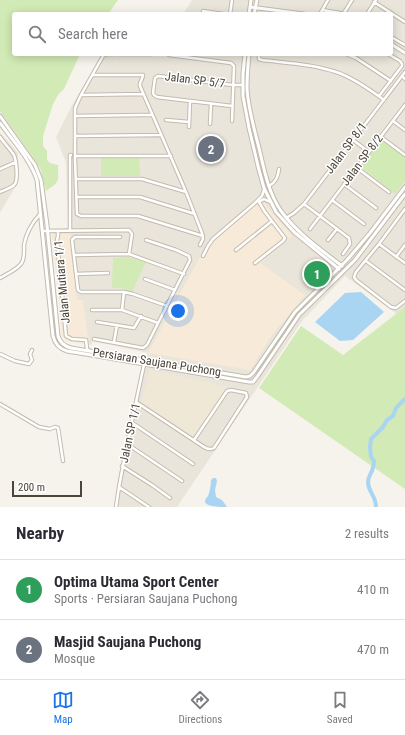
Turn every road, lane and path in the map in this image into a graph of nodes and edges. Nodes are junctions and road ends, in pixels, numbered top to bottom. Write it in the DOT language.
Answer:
graph roads {
  1 [pos="232,0"];
  2 [pos="252,0"];
  3 [pos="257,0"];
  4 [pos="328,0"];
  5 [pos="352,0"];
  6 [pos="375,1"];
  7 [pos="250,7"];
  8 [pos="255,8"];
  9 [pos="322,10"];
  10 [pos="204,11"];
  11 [pos="210,12"];
  12 [pos="230,12"];
  13 [pos="249,12"];
  14 [pos="254,12"];
  15 [pos="288,12"];
  16 [pos="334,12"];
  17 [pos="346,12"];
  18 [pos="368,12"];
  19 [pos="391,12"];
  20 [pos="393,14"];
  21 [pos="405,22"];
  22 [pos="393,37"];
  23 [pos="393,45"];
  24 [pos="405,45"];
  25 [pos="405,53"];
  26 [pos="103,56"];
  27 [pos="169,56"];
  28 [pos="245,56"];
  29 [pos="249,56"];
  30 [pos="259,56"];
  31 [pos="351,56"];
  32 [pos="391,56"];
  33 [pos="405,72"];
  34 [pos="92,75"];
  35 [pos="402,76"];
  36 [pos="405,79"];
  37 [pos="391,80"];
  38 [pos="233,85"];
  39 [pos="243,85"];
  40 [pos="143,94"];
  41 [pos="81,95"];
  42 [pos="379,96"];
  43 [pos="384,100"];
  44 [pos="190,101"];
  45 [pos="211,104"];
  46 [pos="405,105"];
  47 [pos="232,106"];
  48 [pos="152,115"];
  49 [pos="0,116"];
  50 [pos="75,116"];
  51 [pos="166,120"];
  52 [pos="232,121"];
  53 [pos="393,121"];
  54 [pos="189,122"];
  55 [pos="0,123"];
  56 [pos="210,124"];
  57 [pos="189,127"];
  58 [pos="405,130"];
  59 [pos="160,135"];
  60 [pos="75,136"];
  61 [pos="381,137"];
  62 [pos="0,138"];
  63 [pos="353,140"];
  64 [pos="369,152"];
  65 [pos="405,155"];
  66 [pos="171,156"];
  67 [pos="72,157"];
  68 [pos="16,162"];
  69 [pos="0,168"];
  70 [pos="357,168"];
  71 [pos="279,169"];
  72 [pos="76,179"];
  73 [pos="344,184"];
  74 [pos="269,186"];
  75 [pos="405,187"];
  76 [pos="264,188"];
  77 [pos="0,192"];
  78 [pos="186,192"];
  79 [pos="389,192"];
  80 [pos="405,194"];
  81 [pos="76,197"];
  82 [pos="332,200"];
  83 [pos="259,202"];
  84 [pos="271,202"];
  85 [pos="255,203"];
  86 [pos="304,204"];
  87 [pos="376,208"];
  88 [pos="405,210"];
  89 [pos="41,214"];
  90 [pos="195,214"];
  91 [pos="320,216"];
  92 [pos="285,219"];
  93 [pos="272,221"];
  94 [pos="364,224"];
  95 [pos="310,229"];
  96 [pos="337,229"];
  97 [pos="43,231"];
  98 [pos="47,231"];
  99 [pos="58,231"];
  100 [pos="70,231"];
  101 [pos="203,236"];
  102 [pos="120,237"];
  103 [pos="146,240"];
  104 [pos="328,240"];
  105 [pos="379,244"];
  106 [pos="200,245"];
  107 [pos="405,245"];
  108 [pos="236,250"];
  109 [pos="129,254"];
  110 [pos="343,254"];
  111 [pos="74,255"];
  112 [pos="203,256"];
  113 [pos="396,257"];
  114 [pos="347,260"];
  115 [pos="336,261"];
  116 [pos="366,261"];
  117 [pos="255,263"];
  118 [pos="405,263"];
  119 [pos="332,264"];
  120 [pos="343,268"];
  121 [pos="108,273"];
  122 [pos="76,274"];
  123 [pos="184,274"];
  124 [pos="332,275"];
  125 [pos="0,278"];
  126 [pos="145,279"];
  127 [pos="175,290"];
  128 [pos="405,290"];
  129 [pos="124,292"];
  130 [pos="405,301"];
  131 [pos="167,306"];
  132 [pos="92,310"];
  133 [pos="122,310"];
  134 [pos="299,315"];
  135 [pos="141,316"];
  136 [pos="292,317"];
  137 [pos="97,322"];
  138 [pos="158,323"];
  139 [pos="293,323"];
  140 [pos="117,325"];
  141 [pos="94,339"];
  142 [pos="114,342"];
  143 [pos="87,344"];
  144 [pos="32,350"];
  145 [pos="81,350"];
  146 [pos="89,351"];
  147 [pos="0,354"];
  148 [pos="145,362"];
  149 [pos="136,402"];
  150 [pos="0,404"];
  151 [pos="131,422"];
  152 [pos="194,440"];
  153 [pos="127,444"];
  154 [pos="63,462"];
  155 [pos="193,464"];
  156 [pos="122,466"];
  157 [pos="182,481"];
  158 [pos="119,487"];
  159 [pos="170,498"];
  160 [pos="116,507"];
  161 [pos="149,507"];
  1 -- 12 [label="street"];
  2 -- 7 [label="street"];
  3 -- 8 [label="street"];
  4 -- 9 [label="street"];
  5 -- 17 [label="street"];
  6 -- 18 [label="street"];
  6 -- 19 [label="street"];
  7 -- 8 [label="street"];
  7 -- 13 [label="street"];
  8 -- 14 [label="street"];
  8 -- 15 [label="street"];
  9 -- 16 [label="street"];
  10 -- 11 [label="street"];
  20 -- 21 [label="street"];
  22 -- 24 [label="street"];
  23 -- 25 [label="street"];
  26 -- 34 [label="street"];
  27 -- 38 [label="street"];
  28 -- 39 [label="street"];
  29 -- 74 [label="street"];
  30 -- 42 [label="street"];
  31 -- 37 [label="street"];
  32 -- 37 [label="street"];
  33 -- 35 [label="street, Jalan SP 8/1"];
  34 -- 40 [label="street"];
  34 -- 41 [label="street"];
  35 -- 36 [label="street"];
  35 -- 43 [label="street, Jalan SP 8/1"];
  37 -- 42 [label="street"];
  38 -- 39 [label="street, Jalan SP 5/7"];
  38 -- 44 [label="street, Jalan SP 5/7"];
  38 -- 47 [label="street"];
  39 -- 76 [label="street"];
  40 -- 41 [label="street"];
  40 -- 48 [label="street"];
  41 -- 50 [label="street"];
  42 -- 43 [label="street"];
  43 -- 63 [label="street, Jalan SP 8/1"];
  44 -- 45 [label="street"];
  44 -- 54 [label="street"];
  45 -- 47 [label="street"];
  45 -- 56 [label="street"];
  46 -- 53 [label="street, Jalan SP 8/2"];
  47 -- 52 [label="street"];
  48 -- 50 [label="street"];
  48 -- 59 [label="street"];
  49 -- 98 [label="street, Persiaran Saujana Puchong"];
  50 -- 60 [label="street"];
  51 -- 54 [label="street"];
  53 -- 58 [label="street"];
  53 -- 61 [label="street, Jalan SP 8/2"];
  54 -- 57 [label="street"];
  55 -- 89 [label="street, Persiaran Saujana Puchong"];
  59 -- 60 [label="street"];
  59 -- 66 [label="street"];
  60 -- 67 [label="street"];
  61 -- 64 [label="street, Jalan SP 8/2"];
  61 -- 65 [label="street"];
  62 -- 68 [label="street"];
  63 -- 64 [label="street"];
  63 -- 86 [label="street, Jalan SP 8/1"];
  64 -- 70 [label="street, Jalan SP 8/2"];
  66 -- 67 [label="street"];
  66 -- 78 [label="street"];
  67 -- 72 [label="street"];
  67 -- 100 [label="street"];
  68 -- 69 [label="street"];
  68 -- 77 [label="street"];
  70 -- 73 [label="street, Jalan SP 8/2"];
  70 -- 79 [label="street"];
  71 -- 74 [label="street"];
  72 -- 78 [label="street"];
  72 -- 81 [label="street"];
  73 -- 82 [label="street, Jalan SP 8/2"];
  73 -- 87 [label="street"];
  74 -- 92 [label="street"];
  75 -- 114 [label="street, Persiaran Saujana Puchong"];
  76 -- 84 [label="street"];
  76 -- 85 [label="street"];
  78 -- 90 [label="street"];
  80 -- 120 [label="street, Persiaran Saujana Puchong"];
  81 -- 90 [label="street"];
  81 -- 101 [label="street"];
  82 -- 91 [label="street, Jalan SP 8/2"];
  82 -- 94 [label="street"];
  83 -- 84 [label="street"];
  83 -- 85 [label="street"];
  83 -- 93 [label="street"];
  84 -- 92 [label="street"];
  85 -- 112 [label="street"];
  86 -- 91 [label="street"];
  86 -- 92 [label="street, Jalan SP 8/1"];
  88 -- 105 [label="street"];
  89 -- 97 [label="street, Persiaran Saujana Puchong"];
  89 -- 125 [label="street"];
  90 -- 101 [label="street"];
  91 -- 95 [label="street, Jalan SP 8/2"];
  91 -- 96 [label="street"];
  92 -- 115 [label="street"];
  92 -- 119 [label="street"];
  93 -- 108 [label="street"];
  93 -- 117 [label="street"];
  96 -- 104 [label="street"];
  96 -- 110 [label="street"];
  97 -- 98 [label="street"];
  97 -- 148 [label="street, Persiaran Saujana Puchong"];
  98 -- 99 [label="street"];
  98 -- 145 [label="street, Persiaran Saujana Puchong"];
  99 -- 100 [label="street"];
  99 -- 143 [label="street, Jalan Mutiara 1/1"];
  100 -- 109 [label="street"];
  101 -- 106 [label="street"];
  102 -- 111 [label="street"];
  103 -- 123 [label="street"];
  105 -- 113 [label="street"];
  105 -- 116 [label="street"];
  107 -- 113 [label="street"];
  109 -- 111 [label="street"];
  109 -- 123 [label="street"];
  111 -- 122 [label="street"];
  113 -- 118 [label="street"];
  114 -- 115 [label="street"];
  114 -- 120 [label="street, Persiaran Saujana Puchong"];
  115 -- 120 [label="street"];
  116 -- 128 [label="street"];
  116 -- 130 [label="street"];
  119 -- 120 [label="street"];
  119 -- 124 [label="street"];
  120 -- 124 [label="street, Persiaran Saujana Puchong"];
  120 -- 134 [label="street, Persiaran Saujana Puchong"];
  121 -- 122 [label="street"];
  122 -- 129 [label="street"];
  123 -- 127 [label="street"];
  124 -- 136 [label="street, Persiaran Saujana Puchong"];
  126 -- 127 [label="street"];
  127 -- 131 [label="street"];
  129 -- 131 [label="street"];
  129 -- 133 [label="street"];
  131 -- 138 [label="street"];
  132 -- 133 [label="street"];
  133 -- 135 [label="street"];
  134 -- 136 [label="street"];
  134 -- 139 [label="street, Persiaran Saujana Puchong"];
  135 -- 138 [label="street"];
  135 -- 140 [label="street"];
  136 -- 139 [label="street"];
  136 -- 148 [label="street, Persiaran Saujana Puchong"];
  137 -- 140 [label="street"];
  138 -- 142 [label="street"];
  139 -- 148 [label="street, Persiaran Saujana Puchong"];
  140 -- 142 [label="street"];
  141 -- 142 [label="street"];
  143 -- 145 [label="street"];
  143 -- 146 [label="street"];
  144 -- 147 [label="street"];
  145 -- 146 [label="street, Persiaran Saujana Puchong"];
  146 -- 148 [label="street, Persiaran Saujana Puchong"];
  148 -- 149 [label="street, Jalan SP 1/1"];
  149 -- 151 [label="street, Jalan SP 1/1"];
  149 -- 152 [label="street"];
  150 -- 154 [label="street"];
  151 -- 153 [label="street, Jalan SP 1/1"];
  151 -- 155 [label="street"];
  152 -- 152 [label="street"];
  153 -- 156 [label="street, Jalan SP 1/1"];
  153 -- 157 [label="street"];
  156 -- 158 [label="street, Jalan SP 1/1"];
  156 -- 159 [label="street"];
  158 -- 160 [label="street, Jalan SP 1/1"];
  158 -- 161 [label="street"];
}
